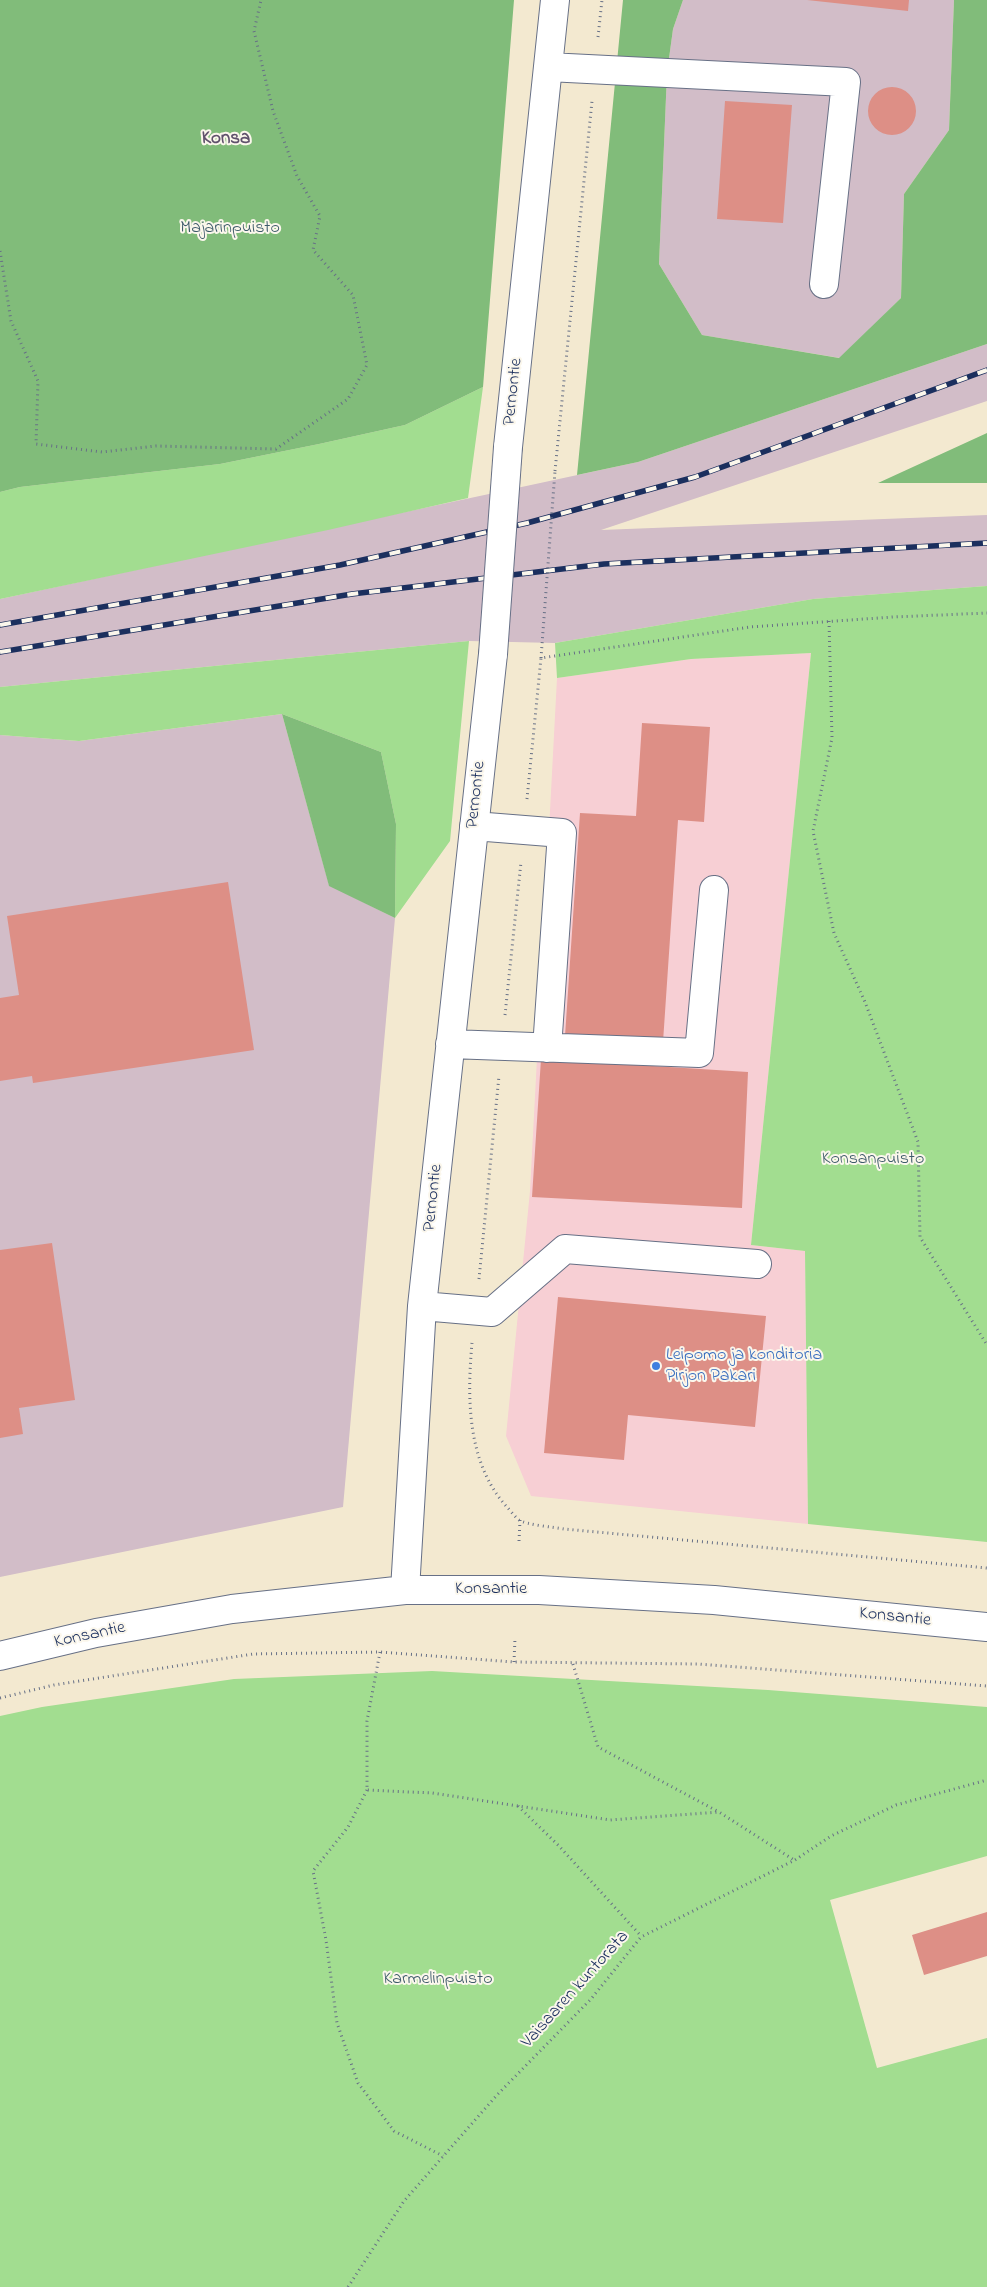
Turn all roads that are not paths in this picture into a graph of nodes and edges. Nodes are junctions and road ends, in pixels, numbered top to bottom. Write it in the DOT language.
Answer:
graph roads {
  1 [pos="555,0"];
  2 [pos="548,67"];
  3 [pos="824,284"];
  4 [pos="474,826"];
  5 [pos="714,890"];
  6 [pos="450,1044"];
  7 [pos="547,1048"];
  8 [pos="757,1264"];
  9 [pos="422,1306"];
  10 [pos="404,1590"];
  11 [pos="987,1627"];
  12 [pos="0,1656"];
  1 -- 2 [label="street, Pernontie"];
  2 -- 3 [label="street"];
  2 -- 4 [label="street, Pernontie, bridge"];
  4 -- 6 [label="street, Pernontie"];
  4 -- 7 [label="street"];
  5 -- 7 [label="street"];
  6 -- 7 [label="street"];
  6 -- 9 [label="street, Pernontie"];
  8 -- 9 [label="street"];
  9 -- 10 [label="street, Pernontie"];
  10 -- 11 [label="street, Konsantie"];
  10 -- 12 [label="street, Konsantie"];
}
